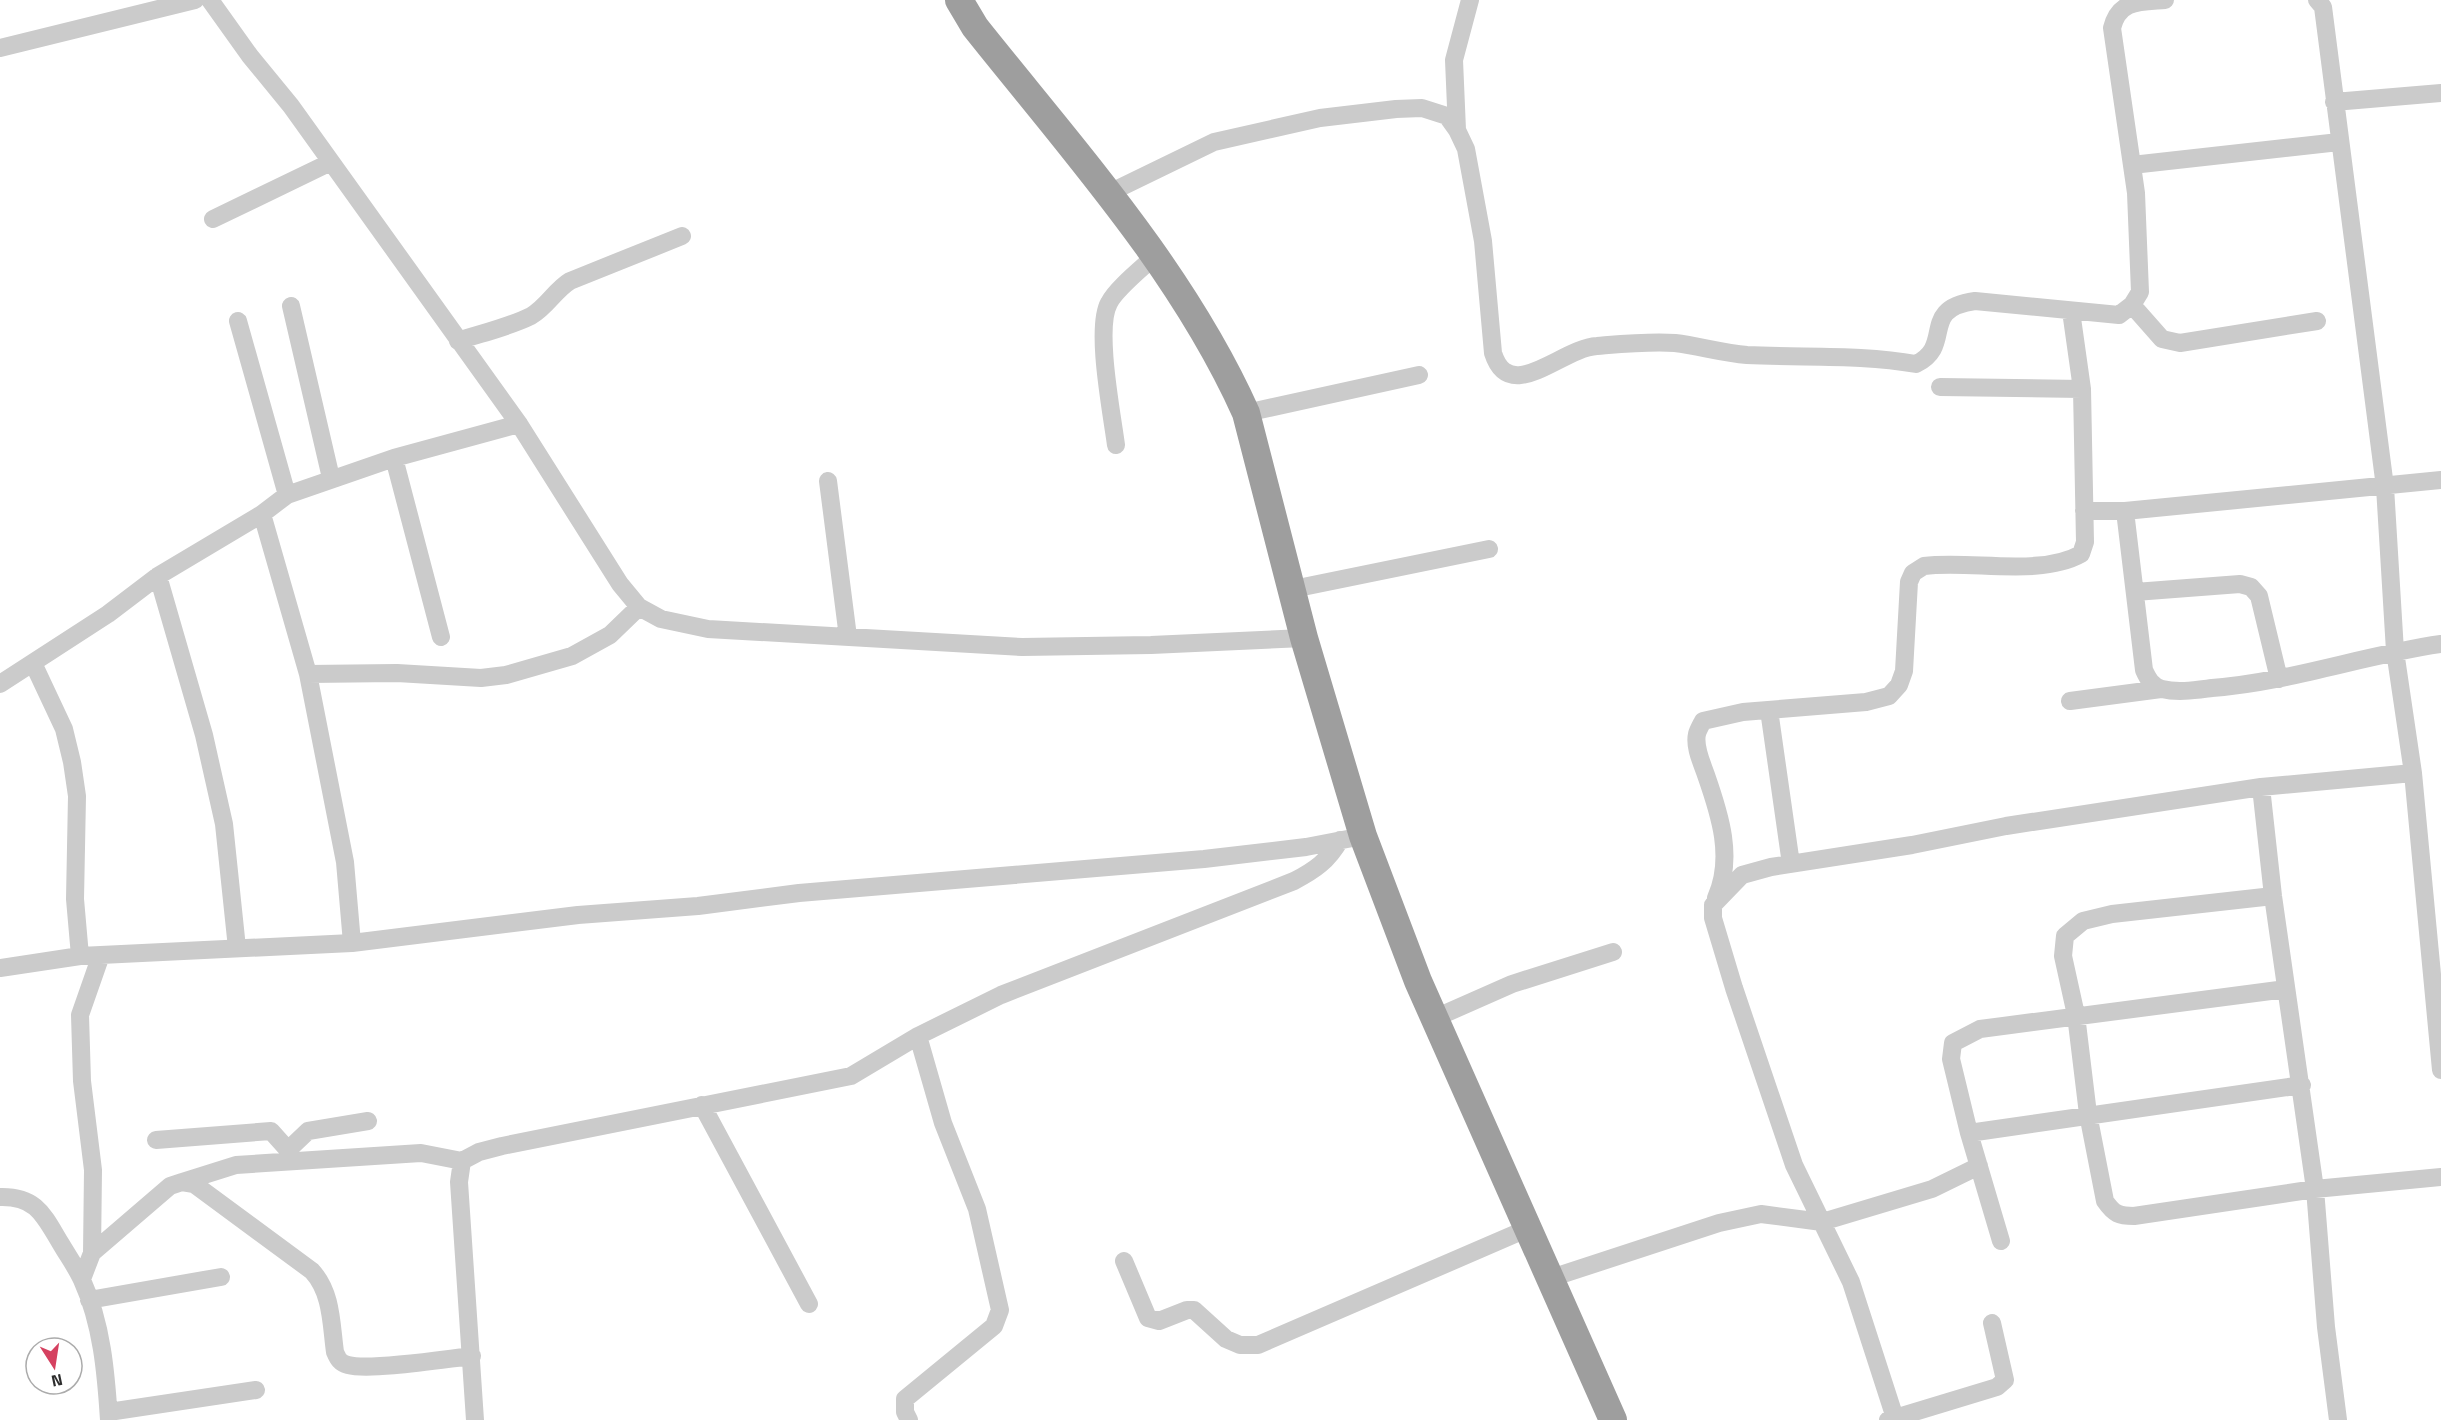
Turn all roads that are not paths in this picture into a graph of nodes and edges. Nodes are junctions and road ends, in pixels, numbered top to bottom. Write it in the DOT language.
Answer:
graph roads {
  1 [pos="195,0"];
  2 [pos="210,0"];
  3 [pos="959,0"];
  4 [pos="1470,0"];
  5 [pos="2165,0"];
  6 [pos="2318,0"];
  7 [pos="0,48"];
  8 [pos="2441,93"];
  9 [pos="2334,102"];
  10 [pos="1457,130"];
  11 [pos="2339,142"];
  12 [pos="331,162"];
  13 [pos="2132,165"];
  14 [pos="1107,194"];
  15 [pos="213,219"];
  16 [pos="682,236"];
  17 [pos="1154,257"];
  18 [pos="2132,305"];
  19 [pos="291,306"];
  20 [pos="2071,311"];
  21 [pos="238,321"];
  22 [pos="2317,321"];
  23 [pos="458,341"];
  24 [pos="1419,375"];
  25 [pos="1940,387"];
  26 [pos="2082,389"];
  27 [pos="1246,412"];
  28 [pos="519,424"];
  29 [pos="1116,445"];
  30 [pos="394,458"];
  31 [pos="331,478"];
  32 [pos="2441,480"];
  33 [pos="828,481"];
  34 [pos="2385,487"];
  35 [pos="287,495"];
  36 [pos="2084,511"];
  37 [pos="2125,511"];
  38 [pos="262,514"];
  39 [pos="1489,549"];
  40 [pos="158,576"];
  41 [pos="1293,589"];
  42 [pos="2135,592"];
  43 [pos="639,607"];
  44 [pos="441,637"];
  45 [pos="848,637"];
  46 [pos="1304,638"];
  47 [pos="2441,644"];
  48 [pos="2395,651"];
  49 [pos="33,663"];
  50 [pos="308,674"];
  51 [pos="2279,679"];
  52 [pos="0,684"];
  53 [pos="2161,689"];
  54 [pos="2070,701"];
  55 [pos="1769,710"];
  56 [pos="2413,773"];
  57 [pos="2262,787"];
  58 [pos="1352,838"];
  59 [pos="1791,864"];
  60 [pos="2274,896"];
  61 [pos="1713,905"];
  62 [pos="352,943"];
  63 [pos="237,948"];
  64 [pos="1613,952"];
  65 [pos="101,955"];
  66 [pos="80,956"];
  67 [pos="0,968"];
  68 [pos="2437,973"];
  69 [pos="2286,989"];
  70 [pos="2076,1015"];
  71 [pos="1435,1018"];
  72 [pos="918,1035"];
  73 [pos="2441,1070"];
  74 [pos="2302,1085"];
  75 [pos="702,1105"];
  76 [pos="2088,1114"];
  77 [pos="368,1121"];
  78 [pos="1969,1133"];
  79 [pos="156,1140"];
  80 [pos="290,1155"];
  81 [pos="462,1161"];
  82 [pos="1979,1166"];
  83 [pos="2441,1177"];
  84 [pos="182,1182"];
  85 [pos="2315,1189"];
  86 [pos="0,1197"];
  87 [pos="1822,1222"];
  88 [pos="1529,1228"];
  89 [pos="2001,1241"];
  90 [pos="92,1253"];
  91 [pos="1125,1261"];
  92 [pos="221,1277"];
  93 [pos="1551,1278"];
  94 [pos="82,1279"];
  95 [pos="89,1300"];
  96 [pos="809,1304"];
  97 [pos="1992,1323"];
  98 [pos="472,1356"];
  99 [pos="256,1390"];
  100 [pos="109,1416"];
  101 [pos="1892,1419"];
  102 [pos="475,1420"];
  103 [pos="909,1420"];
  104 [pos="1613,1420"];
  105 [pos="2338,1420"];
  1 -- 7 [label="street"];
  2 -- 12 [label="street"];
  3 -- 14 [label="highway"];
  4 -- 10 [label="street"];
  5 -- 13 [label="street"];
  6 -- 9 [label="street"];
  8 -- 9 [label="street"];
  9 -- 11 [label="street"];
  10 -- 14 [label="street"];
  10 -- 20 [label="street"];
  11 -- 13 [label="street"];
  11 -- 34 [label="street"];
  12 -- 15 [label="street"];
  12 -- 23 [label="street"];
  13 -- 18 [label="street"];
  14 -- 17 [label="highway"];
  16 -- 23 [label="street"];
  17 -- 27 [label="highway"];
  17 -- 29 [label="street"];
  18 -- 20 [label="street"];
  18 -- 22 [label="street"];
  19 -- 31 [label="street"];
  20 -- 26 [label="street"];
  21 -- 35 [label="street"];
  23 -- 28 [label="street"];
  24 -- 27 [label="street"];
  25 -- 26 [label="street"];
  26 -- 36 [label="street"];
  27 -- 41 [label="highway"];
  28 -- 30 [label="street"];
  28 -- 43 [label="street"];
  30 -- 31 [label="street"];
  30 -- 44 [label="street"];
  31 -- 35 [label="street"];
  32 -- 34 [label="street"];
  33 -- 45 [label="street"];
  34 -- 37 [label="street"];
  34 -- 48 [label="street"];
  35 -- 38 [label="street"];
  36 -- 37 [label="street"];
  36 -- 55 [label="street"];
  37 -- 42 [label="street"];
  38 -- 40 [label="street"];
  38 -- 50 [label="street"];
  39 -- 41 [label="street"];
  40 -- 49 [label="street"];
  40 -- 63 [label="street"];
  41 -- 46 [label="highway"];
  42 -- 51 [label="street"];
  42 -- 53 [label="street"];
  43 -- 45 [label="street"];
  43 -- 50 [label="street"];
  45 -- 46 [label="street"];
  46 -- 58 [label="highway"];
  47 -- 48 [label="street"];
  48 -- 51 [label="street"];
  48 -- 56 [label="street"];
  49 -- 52 [label="street"];
  49 -- 66 [label="street"];
  50 -- 62 [label="street"];
  51 -- 53 [label="street"];
  53 -- 54 [label="street"];
  55 -- 59 [label="street"];
  55 -- 61 [label="street"];
  56 -- 57 [label="street"];
  56 -- 68 [label="street"];
  57 -- 59 [label="street"];
  57 -- 60 [label="street"];
  58 -- 62 [label="street"];
  58 -- 71 [label="highway"];
  58 -- 72 [label="street"];
  59 -- 61 [label="street"];
  60 -- 69 [label="street"];
  60 -- 70 [label="street"];
  61 -- 87 [label="street"];
  62 -- 63 [label="street"];
  63 -- 65 [label="street"];
  64 -- 71 [label="street"];
  65 -- 66 [label="street"];
  65 -- 90 [label="street"];
  66 -- 67 [label="street"];
  68 -- 73 [label="street"];
  69 -- 70 [label="street"];
  69 -- 74 [label="street"];
  70 -- 76 [label="street"];
  70 -- 78 [label="street"];
  71 -- 88 [label="highway"];
  72 -- 75 [label="street"];
  72 -- 103 [label="street"];
  74 -- 76 [label="street"];
  74 -- 85 [label="street"];
  75 -- 81 [label="street"];
  75 -- 96 [label="street"];
  76 -- 78 [label="street"];
  76 -- 85 [label="street"];
  77 -- 80 [label="street"];
  78 -- 82 [label="street"];
  79 -- 80 [label="street"];
  80 -- 81 [label="street"];
  80 -- 84 [label="street"];
  81 -- 98 [label="street"];
  82 -- 87 [label="street"];
  82 -- 89 [label="street"];
  83 -- 85 [label="street"];
  84 -- 90 [label="street"];
  84 -- 98 [label="street"];
  85 -- 105 [label="street"];
  86 -- 94 [label="street"];
  87 -- 93 [label="street"];
  87 -- 101 [label="street"];
  88 -- 91 [label="street"];
  88 -- 93 [label="highway"];
  90 -- 94 [label="street"];
  92 -- 95 [label="street"];
  93 -- 104 [label="highway"];
  94 -- 95 [label="street"];
  95 -- 100 [label="street"];
  97 -- 101 [label="street"];
  98 -- 102 [label="street"];
  99 -- 100 [label="street"];
}
